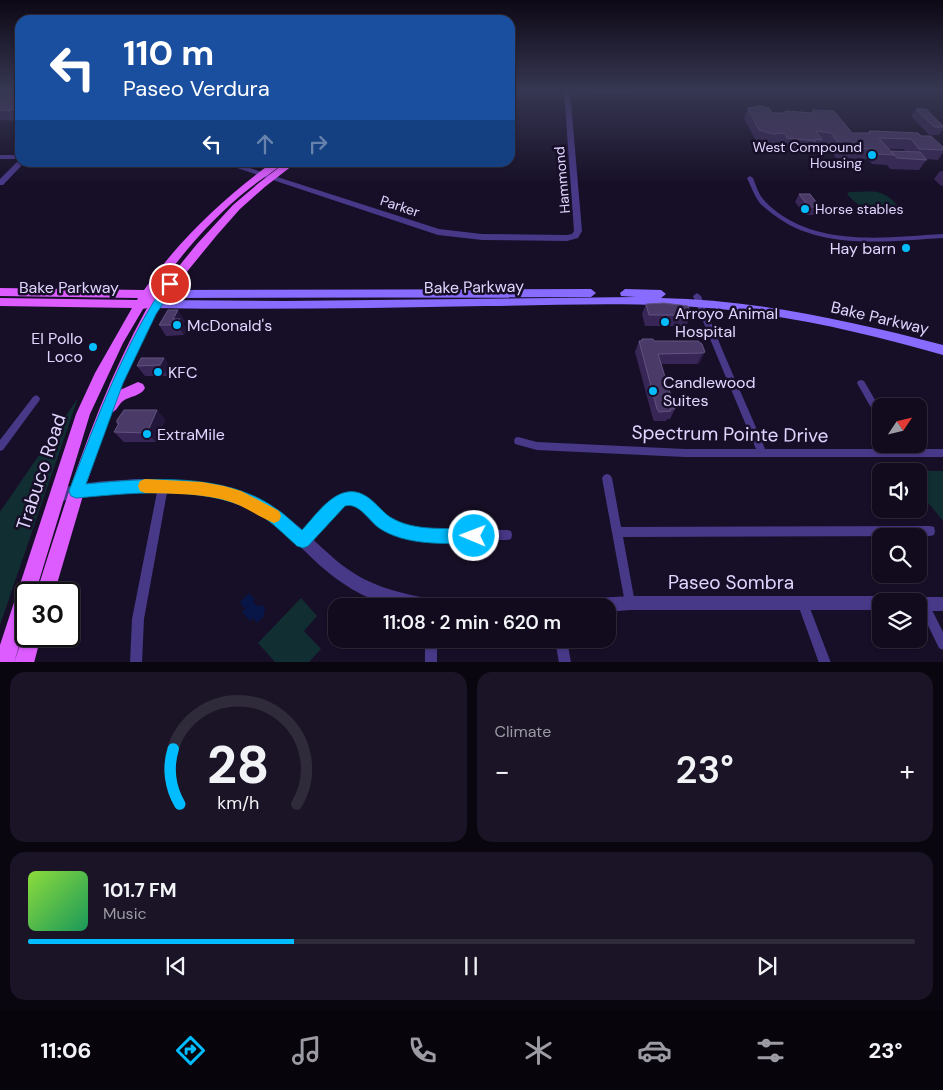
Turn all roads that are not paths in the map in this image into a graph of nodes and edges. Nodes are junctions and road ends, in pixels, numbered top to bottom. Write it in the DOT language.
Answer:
graph roads {
  1 [pos="569,122"];
  2 [pos="0,157"];
  3 [pos="15,157"];
  4 [pos="17,167"];
  5 [pos="239,167"];
  6 [pos="275,167"];
  7 [pos="283,167"];
  8 [pos="266,175"];
  9 [pos="750,178"];
  10 [pos="0,183"];
  11 [pos="575,236"];
  12 [pos="943,236"];
  13 [pos="0,292"];
  14 [pos="144,299"];
  15 [pos="159,299"];
  16 [pos="698,300"];
  17 [pos="0,302"];
  18 [pos="943,343"];
  19 [pos="943,350"];
  20 [pos="124,367"];
  21 [pos="861,383"];
  22 [pos="36,399"];
  23 [pos="872,402"];
  24 [pos="104,413"];
  25 [pos="518,441"];
  26 [pos="0,447"];
  27 [pos="762,452"];
  28 [pos="872,452"];
  29 [pos="927,453"];
  30 [pos="943,453"];
  31 [pos="607,478"];
  32 [pos="163,487"];
  33 [pos="76,491"];
  34 [pos="57,496"];
  35 [pos="930,531"];
  36 [pos="617,532"];
  37 [pos="507,535"];
  38 [pos="303,540"];
  39 [pos="49,582"];
  40 [pos="395,598"];
  41 [pos="802,602"];
  42 [pos="630,603"];
  43 [pos="616,604"];
  44 [pos="872,604"];
  45 [pos="927,604"];
  46 [pos="943,604"];
  47 [pos="927,615"];
  48 [pos="943,644"];
  49 [pos="29,647"];
  50 [pos="431,648"];
  51 [pos="562,648"];
  52 [pos="4,662"];
  53 [pos="24,662"];
  54 [pos="136,662"];
  55 [pos="431,662"];
  56 [pos="564,662"];
  57 [pos="824,662"];
  1 -- 11 [label="street, Hammond"];
  2 -- 3 [label="street"];
  4 -- 10 [label="street"];
  5 -- 8 [label="street, Parker"];
  6 -- 8 [label="main road"];
  7 -- 8 [label="main road"];
  8 -- 11 [label="street, Parker"];
  8 -- 14 [label="main road, Trabuco Road"];
  8 -- 15 [label="main road"];
  9 -- 12 [label="street"];
  13 -- 14 [label="main road, Bake Parkway"];
  14 -- 15 [label="main road, Bake Parkway"];
  14 -- 17 [label="main road, Bake Parkway"];
  14 -- 34 [label="main road, Trabuco Road"];
  15 -- 16 [label="main road, Bake Parkway"];
  15 -- 20 [label="main road"];
  16 -- 18 [label="main road, Bake Parkway"];
  16 -- 19 [label="main road, Bake Parkway"];
  16 -- 27 [label="street"];
  20 -- 24 [label="main road"];
  20 -- 24 [label="main road"];
  21 -- 23 [label="street"];
  22 -- 26 [label="street"];
  24 -- 33 [label="main road"];
  25 -- 27 [label="street, Spectrum Pointe Drive"];
  27 -- 28 [label="street, Spectrum Pointe Drive"];
  29 -- 30 [label="street, Spectrum Pointe Drive"];
  31 -- 36 [label="street"];
  32 -- 33 [label="street"];
  32 -- 38 [label="street"];
  32 -- 54 [label="street"];
  33 -- 34 [label="street"];
  33 -- 39 [label="main road"];
  34 -- 52 [label="main road, Trabuco Road"];
  35 -- 36 [label="street"];
  36 -- 42 [label="street"];
  37 -- 38 [label="street"];
  38 -- 40 [label="street"];
  41 -- 42 [label="street, Paseo Sombra"];
  41 -- 44 [label="street, Paseo Sombra"];
  41 -- 57 [label="street"];
  42 -- 43 [label="street, Paseo Sombra"];
  45 -- 46 [label="street"];
  47 -- 48 [label="street"];
  49 -- 53 [label="main road"];
  50 -- 55 [label="street"];
  51 -- 56 [label="street"];
}
